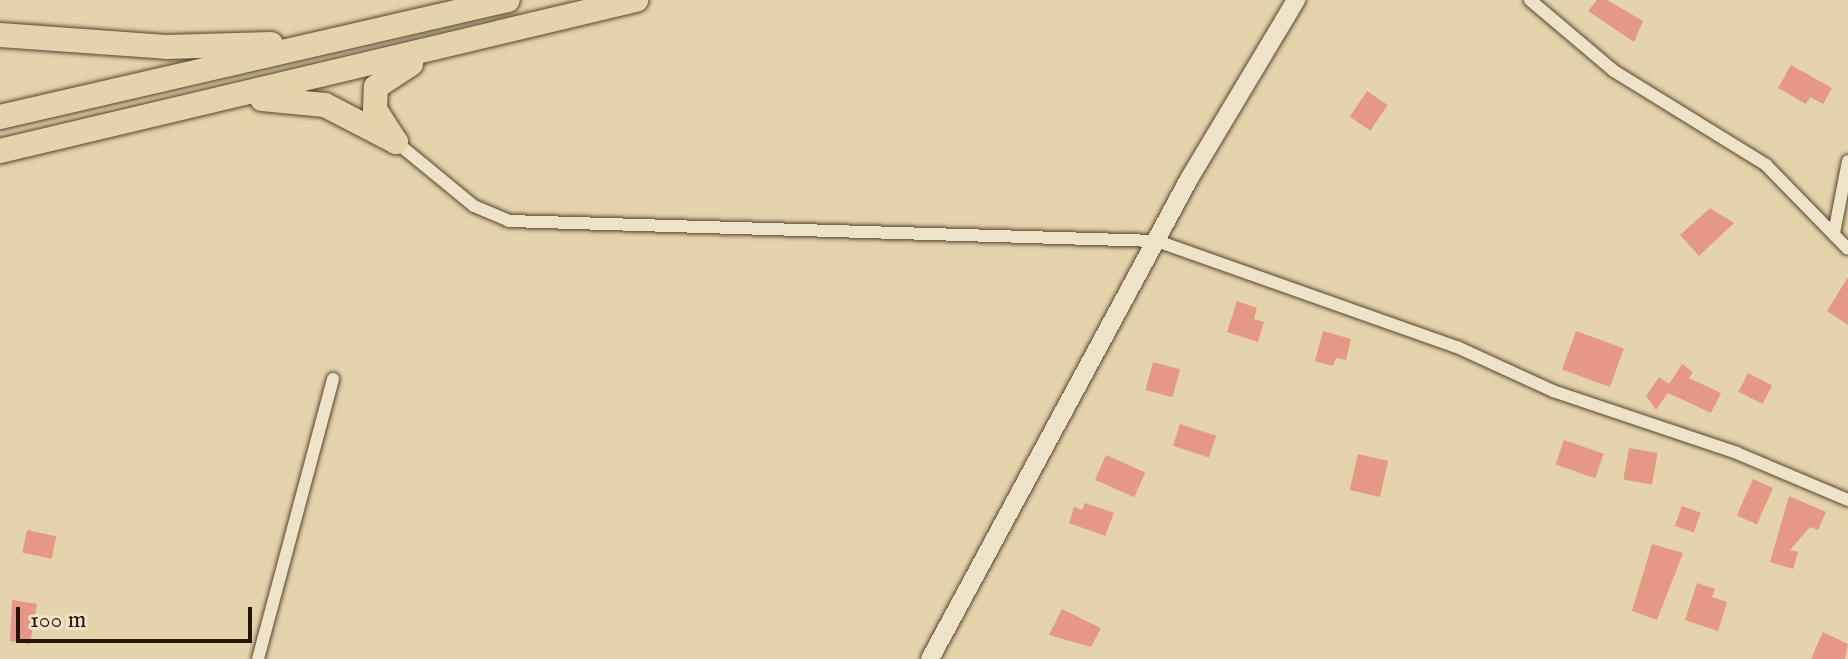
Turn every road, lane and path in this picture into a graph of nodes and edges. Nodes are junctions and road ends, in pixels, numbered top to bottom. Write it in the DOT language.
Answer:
graph roads {
  1 [pos="508,0"];
  2 [pos="636,0"];
  3 [pos="1296,0"];
  4 [pos="1530,0"];
  5 [pos="0,35"];
  6 [pos="345,37"];
  7 [pos="440,49"];
  8 [pos="184,106"];
  9 [pos="0,117"];
  10 [pos="396,142"];
  11 [pos="0,151"];
  12 [pos="1848,161"];
  13 [pos="1834,233"];
  14 [pos="1157,241"];
  15 [pos="1848,249"];
  16 [pos="333,379"];
  17 [pos="1848,500"];
  18 [pos="258,659"];
  19 [pos="930,659"];
  1 -- 6 [label="highway"];
  2 -- 7 [label="highway"];
  3 -- 14 [label="street"];
  4 -- 13 [label="street"];
  5 -- 6 [label="highway"];
  6 -- 9 [label="highway"];
  7 -- 8 [label="highway"];
  7 -- 10 [label="highway"];
  8 -- 10 [label="highway"];
  8 -- 11 [label="highway"];
  10 -- 14 [label="street"];
  12 -- 13 [label="street"];
  13 -- 15 [label="street"];
  14 -- 17 [label="street"];
  14 -- 19 [label="street"];
  16 -- 18 [label="street"];
}
